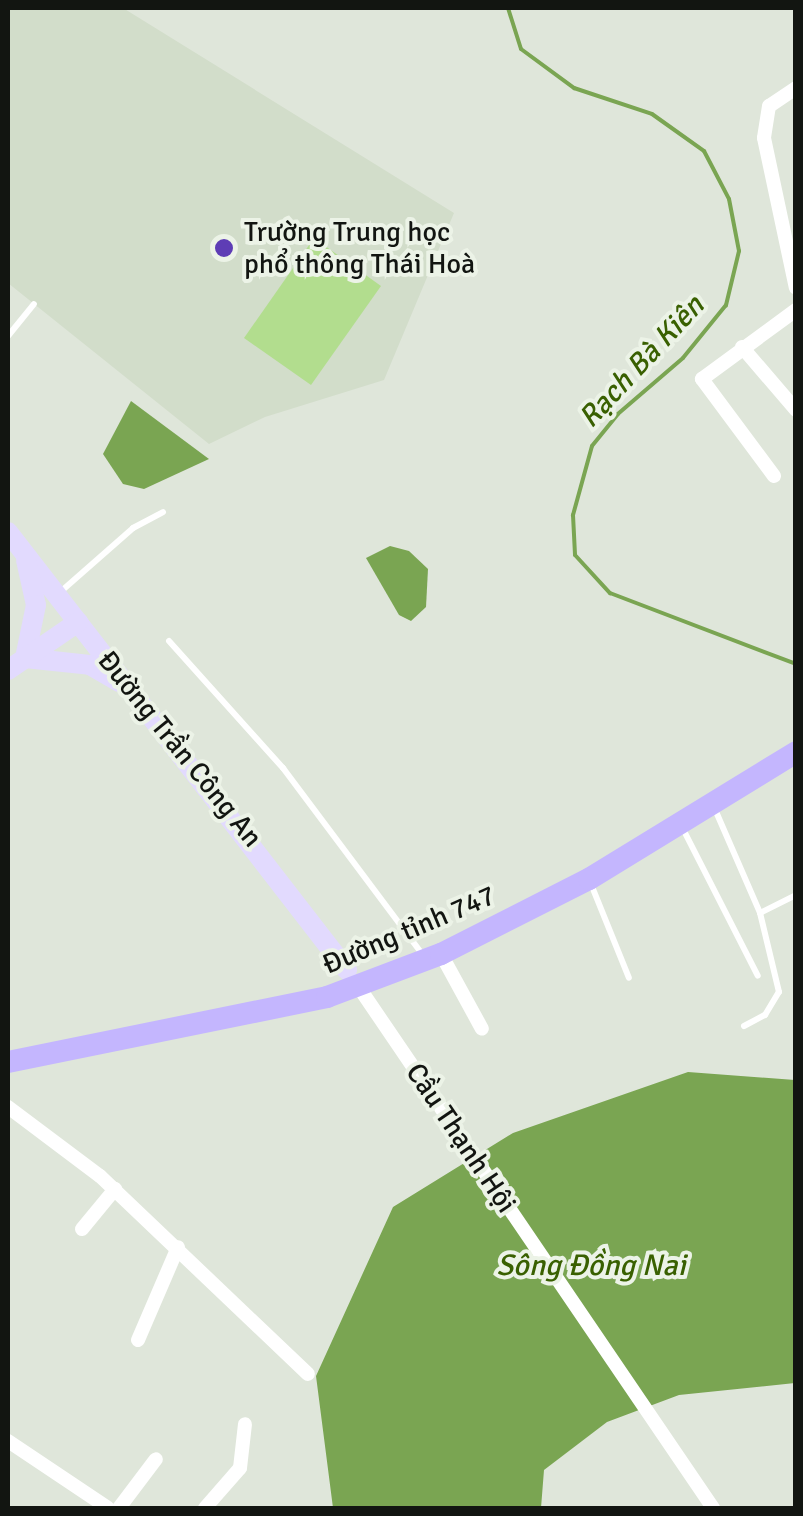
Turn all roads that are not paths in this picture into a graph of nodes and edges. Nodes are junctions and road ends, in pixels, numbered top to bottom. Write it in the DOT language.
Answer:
graph roads {
  1 [pos="796,88"];
  2 [pos="795,280"];
  3 [pos="34,304"];
  4 [pos="796,310"];
  5 [pos="8,336"];
  6 [pos="742,347"];
  7 [pos="796,410"];
  8 [pos="774,476"];
  9 [pos="163,512"];
  10 [pos="8,532"];
  11 [pos="24,553"];
  12 [pos="57,595"];
  13 [pos="78,622"];
  14 [pos="169,641"];
  15 [pos="16,664"];
  16 [pos="135,693"];
  17 [pos="796,752"];
  18 [pos="714,806"];
  19 [pos="681,824"];
  20 [pos="588,879"];
  21 [pos="796,895"];
  22 [pos="760,914"];
  23 [pos="434,956"];
  24 [pos="347,970"];
  25 [pos="758,976"];
  26 [pos="629,978"];
  27 [pos="744,1026"];
  28 [pos="482,1029"];
  29 [pos="8,1062"];
  30 [pos="8,1107"];
  31 [pos="115,1190"];
  32 [pos="82,1230"];
  33 [pos="178,1247"];
  34 [pos="138,1340"];
  35 [pos="308,1374"];
  36 [pos="246,1424"];
  37 [pos="8,1441"];
  38 [pos="156,1459"];
  39 [pos="711,1507"];
  40 [pos="108,1508"];
  41 [pos="119,1508"];
  42 [pos="205,1508"];
  1 -- 2 [label="street"];
  3 -- 5 [label="lane"];
  4 -- 6 [label="street"];
  6 -- 7 [label="street"];
  6 -- 8 [label="street"];
  9 -- 12 [label="lane"];
  10 -- 11 [label="street, Đường Trần Công An"];
  11 -- 12 [label="street, Đường Trần Công An"];
  11 -- 15 [label="street"];
  12 -- 13 [label="street, Đường Trần Công An"];
  13 -- 15 [label="street"];
  13 -- 16 [label="street, Đường Trần Công An"];
  14 -- 23 [label="lane"];
  15 -- 16 [label="street"];
  16 -- 24 [label="street, Đường Trần Công An"];
  17 -- 18 [label="main road, Đường tỉnh 747"];
  18 -- 19 [label="main road, Đường tỉnh 747"];
  18 -- 22 [label="lane"];
  19 -- 20 [label="main road, Đường tỉnh 747"];
  19 -- 25 [label="lane"];
  20 -- 23 [label="main road, Đường tỉnh 747"];
  20 -- 26 [label="lane"];
  21 -- 22 [label="lane"];
  22 -- 27 [label="lane"];
  23 -- 28 [label="street"];
  23 -- 29 [label="main road, Đường tỉnh 747"];
  24 -- 39 [label="street, Cầu Thạnh Hội"];
  30 -- 31 [label="street"];
  31 -- 32 [label="street"];
  31 -- 33 [label="street"];
  33 -- 34 [label="street"];
  33 -- 35 [label="street"];
  36 -- 42 [label="street"];
  37 -- 40 [label="street"];
  38 -- 41 [label="street"];
}
